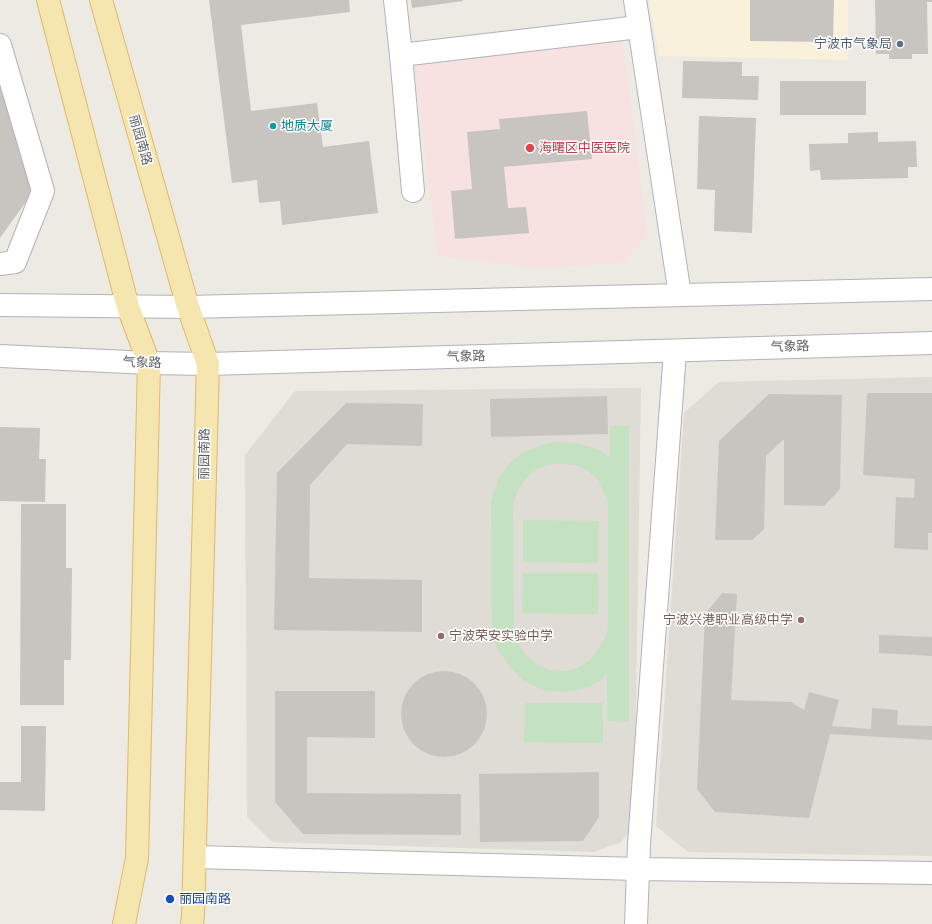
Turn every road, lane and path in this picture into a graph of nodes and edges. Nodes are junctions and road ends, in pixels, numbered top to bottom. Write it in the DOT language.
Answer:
graph roads {
  1 [pos="48,0"];
  2 [pos="101,0"];
  3 [pos="395,0"];
  4 [pos="635,0"];
  5 [pos="639,26"];
  6 [pos="0,45"];
  7 [pos="401,55"];
  8 [pos="413,191"];
  9 [pos="0,264"];
  10 [pos="932,289"];
  11 [pos="680,295"];
  12 [pos="0,305"];
  13 [pos="128,307"];
  14 [pos="188,307"];
  15 [pos="932,343"];
  16 [pos="675,351"];
  17 [pos="0,356"];
  18 [pos="149,363"];
  19 [pos="208,364"];
  20 [pos="195,857"];
  21 [pos="638,869"];
  22 [pos="932,873"];
  23 [pos="124,924"];
  24 [pos="192,924"];
  25 [pos="636,924"];
  1 -- 13 [label="main road"];
  2 -- 14 [label="main road, 丽园南路"];
  3 -- 7 [label="street"];
  4 -- 5 [label="street"];
  5 -- 7 [label="street"];
  5 -- 11 [label="street"];
  6 -- 9 [label="street"];
  7 -- 8 [label="street"];
  10 -- 11 [label="street"];
  11 -- 14 [label="street"];
  12 -- 13 [label="street"];
  13 -- 14 [label="street"];
  13 -- 18 [label="main road"];
  14 -- 19 [label="main road, 丽园南路"];
  15 -- 16 [label="street, 气象路"];
  16 -- 19 [label="street, 气象路"];
  16 -- 21 [label="street"];
  17 -- 18 [label="street, 气象路"];
  18 -- 19 [label="street, 气象路"];
  18 -- 23 [label="main road"];
  19 -- 20 [label="main road, 丽园南路"];
  20 -- 21 [label="street"];
  20 -- 24 [label="main road, 丽园南路"];
  21 -- 22 [label="street"];
  21 -- 25 [label="street"];
}
